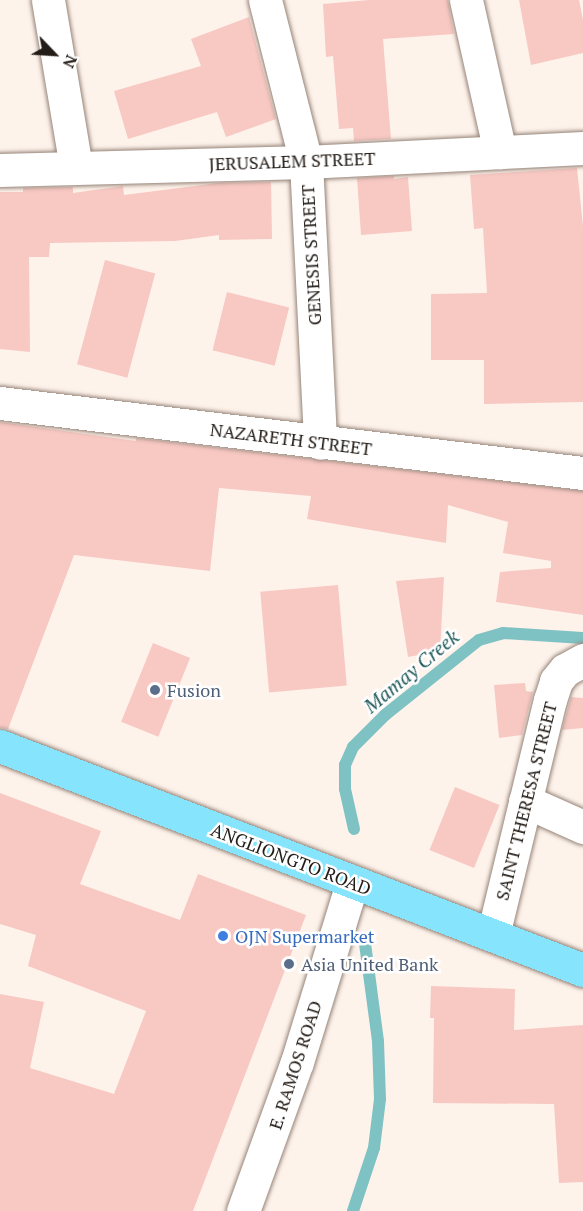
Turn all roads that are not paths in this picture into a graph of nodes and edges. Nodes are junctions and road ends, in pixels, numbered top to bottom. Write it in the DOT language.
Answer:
graph roads {
  1 [pos="48,0"];
  2 [pos="265,0"];
  3 [pos="466,0"];
  4 [pos="583,148"];
  5 [pos="500,152"];
  6 [pos="306,162"];
  7 [pos="76,168"];
  8 [pos="0,170"];
  9 [pos="0,403"];
  10 [pos="320,443"];
  11 [pos="583,473"];
  12 [pos="574,665"];
  13 [pos="0,747"];
  14 [pos="525,801"];
  15 [pos="583,827"];
  16 [pos="352,882"];
  17 [pos="493,935"];
  18 [pos="583,970"];
  19 [pos="243,1211"];
  1 -- 7 [label="street"];
  2 -- 6 [label="street, GENESIS STREET"];
  3 -- 5 [label="street"];
  4 -- 5 [label="street, JERUSALEM STREET"];
  5 -- 6 [label="street, JERUSALEM STREET"];
  6 -- 7 [label="street, JERUSALEM STREET"];
  6 -- 10 [label="street, GENESIS STREET"];
  7 -- 8 [label="street, JERUSALEM STREET"];
  9 -- 10 [label="street, NAZARETH STREET"];
  10 -- 11 [label="street, NAZARETH STREET"];
  12 -- 14 [label="street, SAINT THERESA STREET"];
  13 -- 16 [label="main road, ANGLIONGTO ROAD"];
  14 -- 15 [label="street"];
  14 -- 17 [label="street, SAINT THERESA STREET"];
  16 -- 17 [label="main road, ANGLIONGTO ROAD"];
  16 -- 19 [label="street, E. RAMOS ROAD"];
  17 -- 18 [label="main road, ANGLIONGTO ROAD"];
}
